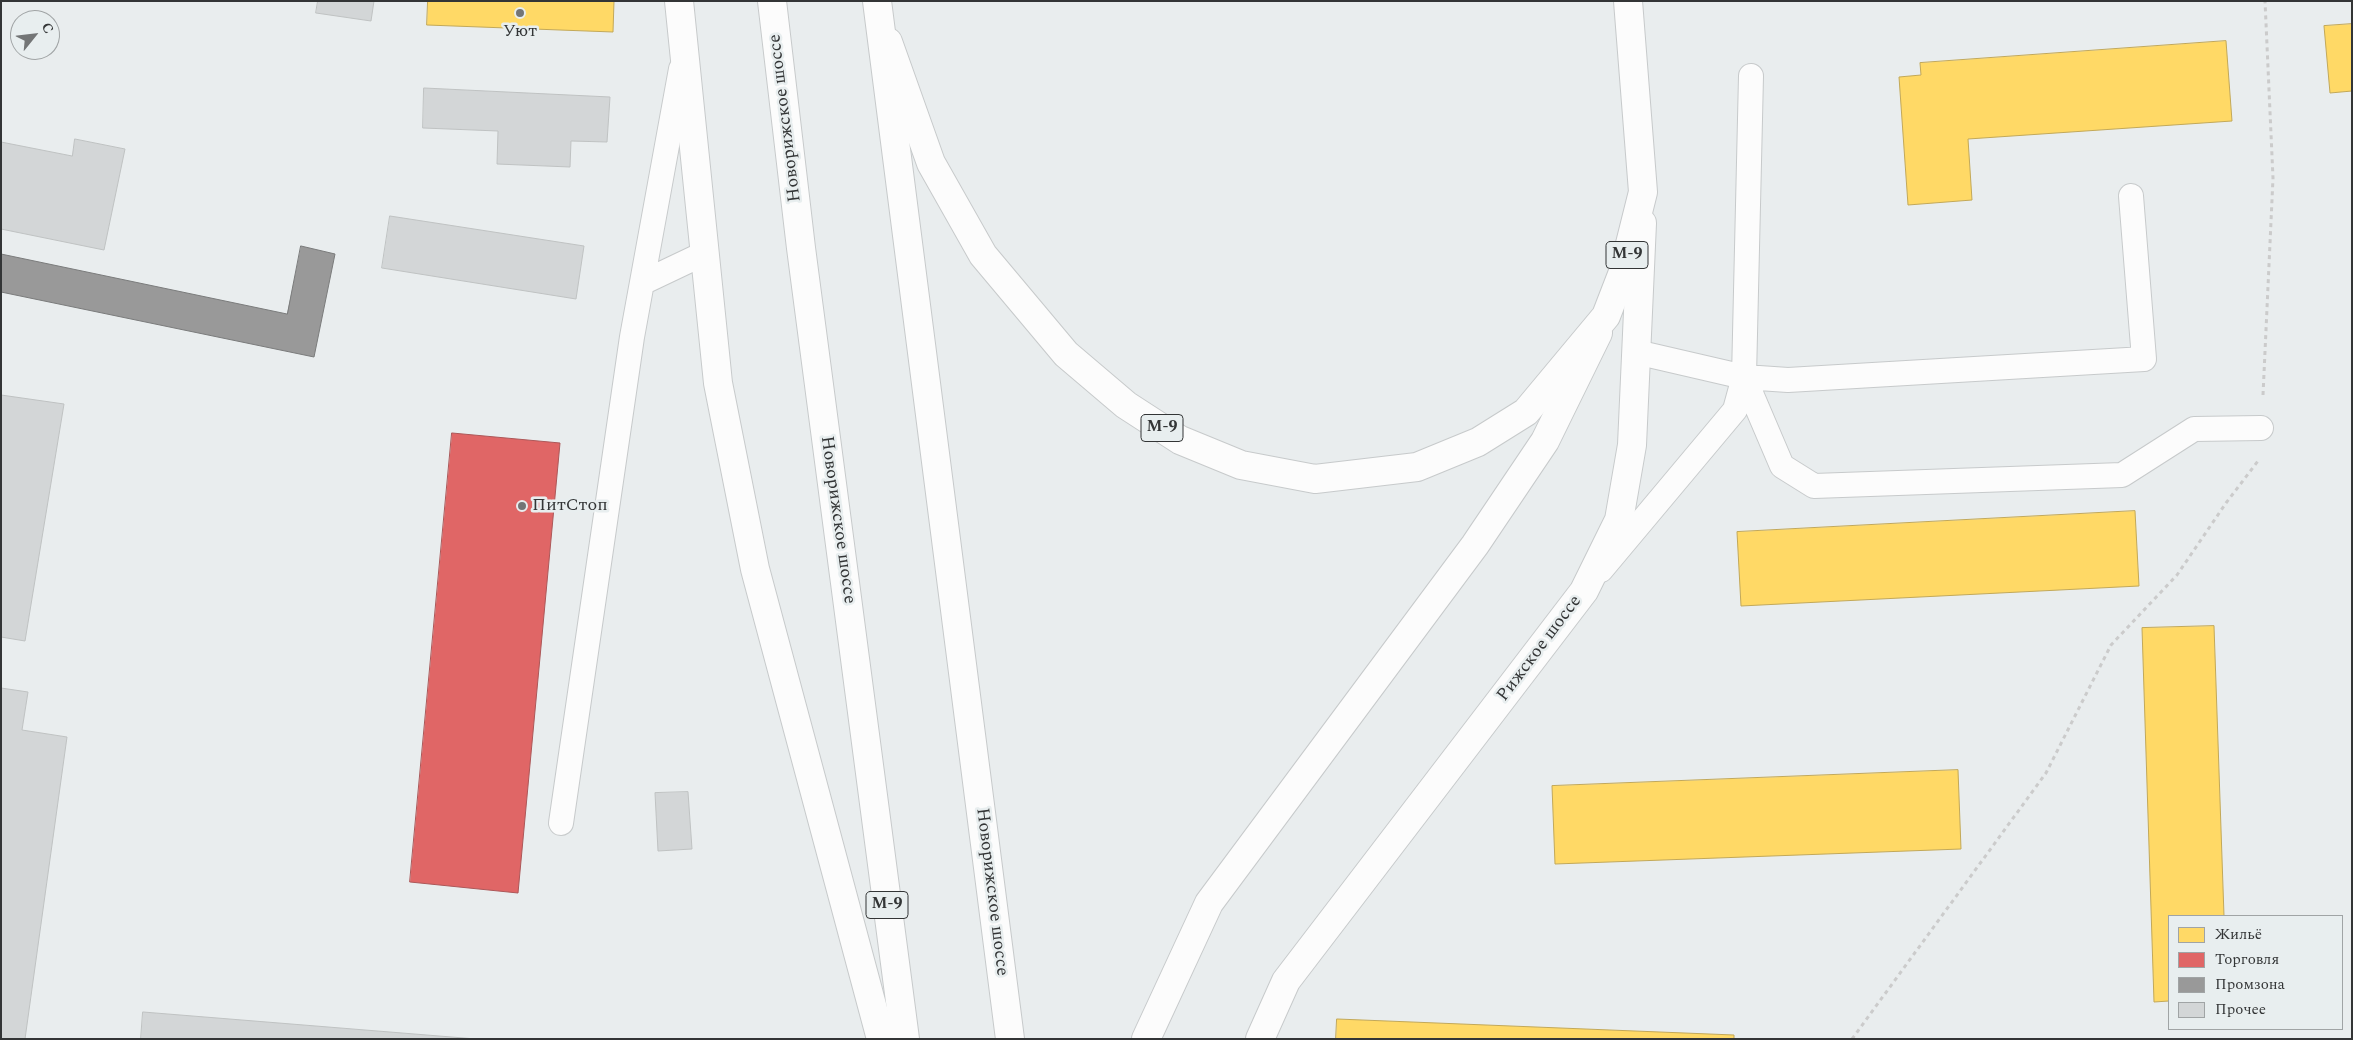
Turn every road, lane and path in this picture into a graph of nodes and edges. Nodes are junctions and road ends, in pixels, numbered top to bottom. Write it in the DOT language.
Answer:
graph roads {
  1 [pos="679,1"];
  2 [pos="772,1"];
  3 [pos="1628,1"];
  4 [pos="2265,1"];
  5 [pos="878,8"];
  6 [pos="684,50"];
  7 [pos="1751,76"];
  8 [pos="1643,192"];
  9 [pos="2132,196"];
  10 [pos="705,253"];
  11 [pos="644,282"];
  12 [pos="1606,316"];
  13 [pos="1636,352"];
  14 [pos="1744,378"];
  15 [pos="2261,428"];
  16 [pos="1584,591"];
  17 [pos="561,823"];
  18 [pos="881,1039"];
  19 [pos="905,1039"];
  20 [pos="1010,1039"];
  21 [pos="1146,1039"];
  22 [pos="1260,1039"];
  23 [pos="1852,1039"];
  1 -- 6 [label="main road"];
  2 -- 19 [label="main road, Новорижское шоссе / М-9"];
  3 -- 8 [label="main road"];
  4 -- 15 [label="path"];
  5 -- 12 [label="main road, М-9"];
  5 -- 20 [label="main road, Новорижское шоссе / М-9"];
  6 -- 10 [label="main road"];
  6 -- 11 [label="lane"];
  7 -- 14 [label="lane"];
  8 -- 12 [label="main road, М-9"];
  8 -- 13 [label="main road, Рижское шоссе"];
  9 -- 14 [label="lane"];
  10 -- 11 [label="lane"];
  10 -- 18 [label="main road"];
  11 -- 17 [label="lane"];
  12 -- 21 [label="main road, М-9"];
  13 -- 14 [label="lane"];
  13 -- 16 [label="main road, Рижское шоссе"];
  14 -- 15 [label="lane"];
  14 -- 16 [label="lane"];
  15 -- 23 [label="path"];
  16 -- 22 [label="main road, Рижское шоссе"];
}
